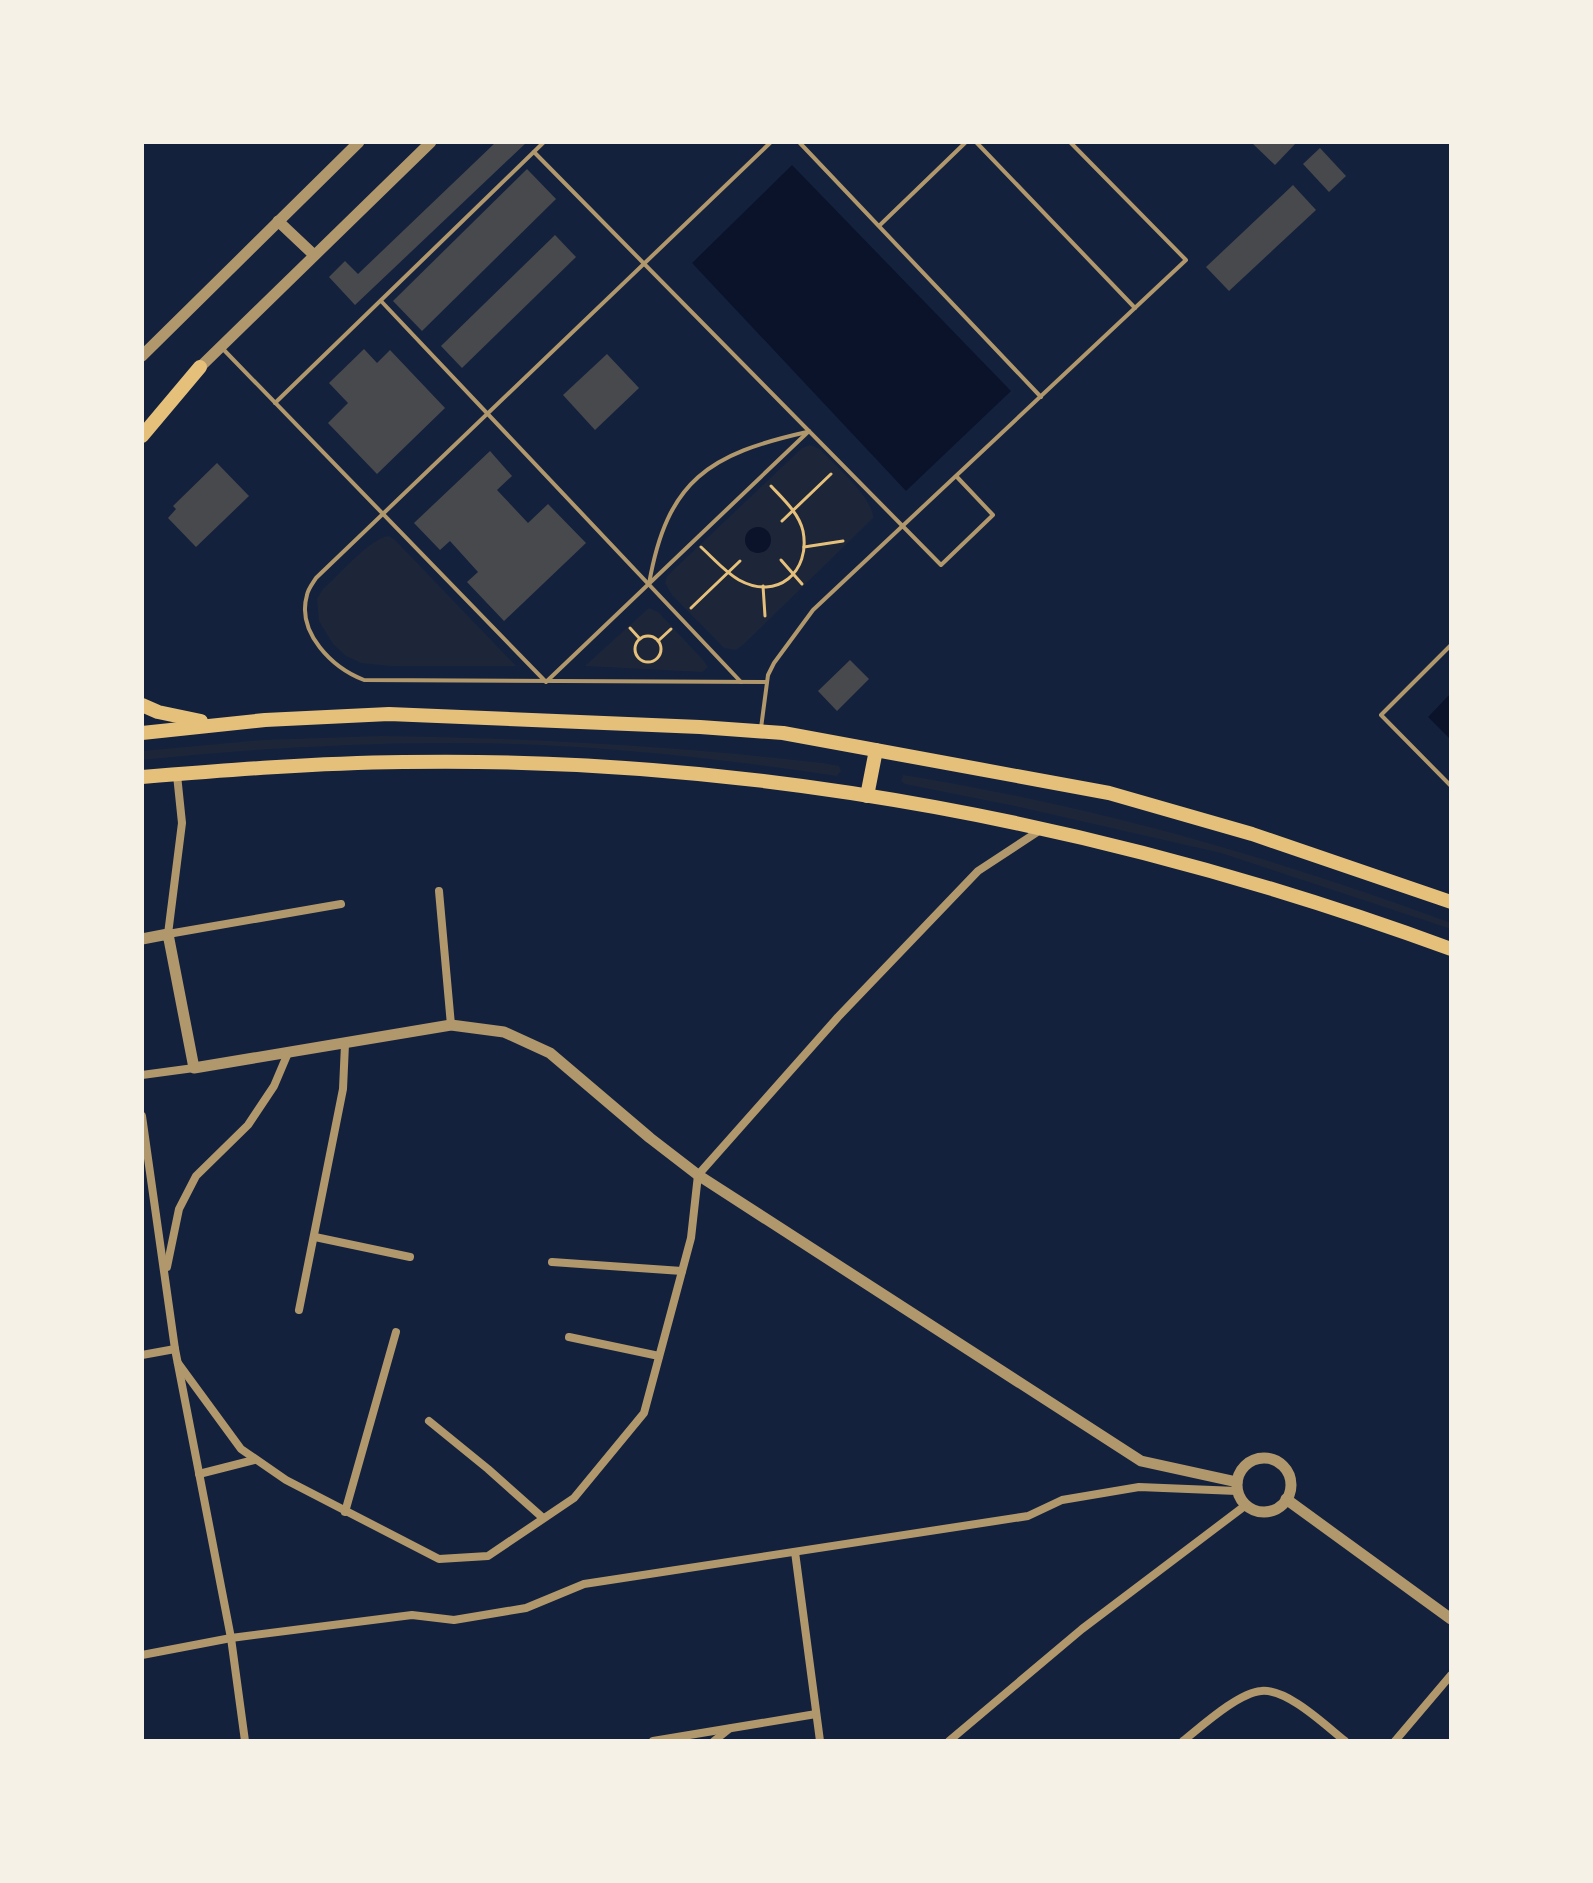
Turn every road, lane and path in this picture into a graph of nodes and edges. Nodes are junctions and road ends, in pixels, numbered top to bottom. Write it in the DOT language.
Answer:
graph roads {
  1 [pos="359,142"];
  2 [pos="431,142"];
  3 [pos="544,142"];
  4 [pos="771,142"];
  5 [pos="799,142"];
  6 [pos="966,142"];
  7 [pos="976,142"];
  8 [pos="1070,142"];
  9 [pos="534,152"];
  10 [pos="278,221"];
  11 [pos="880,225"];
  12 [pos="314,255"];
  13 [pos="645,264"];
  14 [pos="381,301"];
  15 [pos="1135,308"];
  16 [pos="221,347"];
  17 [pos="142,356"];
  18 [pos="200,367"];
  19 [pos="1041,397"];
  20 [pos="275,403"];
  21 [pos="488,414"];
  22 [pos="142,426"];
  23 [pos="809,431"];
  24 [pos="142,436"];
  25 [pos="831,474"];
  26 [pos="957,477"];
  27 [pos="770,485"];
  28 [pos="792,511"];
  29 [pos="384,515"];
  30 [pos="782,521"];
  31 [pos="904,527"];
  32 [pos="843,541"];
  33 [pos="701,547"];
  34 [pos="804,547"];
  35 [pos="781,560"];
  36 [pos="740,561"];
  37 [pos="728,572"];
  38 [pos="794,574"];
  39 [pos="648,584"];
  40 [pos="802,584"];
  41 [pos="763,586"];
  42 [pos="691,608"];
  43 [pos="765,616"];
  44 [pos="630,628"];
  45 [pos="671,629"];
  46 [pos="640,639"];
  47 [pos="658,641"];
  48 [pos="1451,645"];
  49 [pos="648,662"];
  50 [pos="648,668"];
  51 [pos="546,682"];
  52 [pos="741,682"];
  53 [pos="767,682"];
  54 [pos="142,705"];
  55 [pos="213,724"];
  56 [pos="760,730"];
  57 [pos="142,733"];
  58 [pos="876,750"];
  59 [pos="177,775"];
  60 [pos="142,777"];
  61 [pos="1451,786"];
  62 [pos="867,796"];
  63 [pos="1042,829"];
  64 [pos="439,891"];
  65 [pos="1451,902"];
  66 [pos="341,904"];
  67 [pos="168,934"];
  68 [pos="142,939"];
  69 [pos="1451,949"];
  70 [pos="451,1025"];
  71 [pos="345,1044"];
  72 [pos="288,1053"];
  73 [pos="194,1068"];
  74 [pos="142,1075"];
  75 [pos="142,1116"];
  76 [pos="698,1175"];
  77 [pos="315,1237"];
  78 [pos="410,1257"];
  79 [pos="552,1262"];
  80 [pos="682,1271"];
  81 [pos="166,1272"];
  82 [pos="299,1310"];
  83 [pos="396,1332"];
  84 [pos="569,1337"];
  85 [pos="175,1349"];
  86 [pos="142,1355"];
  87 [pos="659,1356"];
  88 [pos="178,1363"];
  89 [pos="429,1421"];
  90 [pos="254,1460"];
  91 [pos="199,1474"];
  92 [pos="1237,1486"];
  93 [pos="1286,1499"];
  94 [pos="1246,1505"];
  95 [pos="345,1512"];
  96 [pos="543,1518"];
  97 [pos="795,1552"];
  98 [pos="1451,1619"];
  99 [pos="231,1638"];
  100 [pos="142,1655"];
  101 [pos="1451,1675"];
  102 [pos="816,1714"];
  103 [pos="731,1728"];
  104 [pos="245,1741"];
  105 [pos="653,1741"];
  106 [pos="714,1741"];
  107 [pos="820,1741"];
  108 [pos="949,1741"];
  109 [pos="1183,1741"];
  110 [pos="1345,1741"];
  111 [pos="1395,1741"];
  1 -- 10 [label="street"];
  2 -- 12 [label="street"];
  3 -- 9 [label="lane"];
  4 -- 13 [label="lane"];
  5 -- 11 [label="lane"];
  6 -- 11 [label="lane"];
  7 -- 15 [label="lane"];
  8 -- 15 [label="lane"];
  9 -- 13 [label="lane"];
  9 -- 14 [label="lane"];
  10 -- 12 [label="street"];
  10 -- 17 [label="street"];
  11 -- 19 [label="lane"];
  12 -- 16 [label="street"];
  13 -- 21 [label="lane"];
  13 -- 23 [label="lane"];
  14 -- 20 [label="lane"];
  14 -- 21 [label="lane"];
  15 -- 19 [label="lane"];
  16 -- 18 [label="street"];
  16 -- 20 [label="lane"];
  18 -- 22 [label="street"];
  18 -- 24 [label="highway"];
  19 -- 26 [label="lane"];
  20 -- 29 [label="lane"];
  21 -- 29 [label="lane"];
  21 -- 39 [label="lane"];
  23 -- 31 [label="lane"];
  23 -- 39 [label="lane"];
  23 -- 39 [label="lane"];
  25 -- 28 [label="path"];
  26 -- 31 [label="lane"];
  26 -- 31 [label="lane"];
  27 -- 28 [label="path"];
  28 -- 30 [label="path"];
  28 -- 34 [label="path"];
  29 -- 51 [label="lane"];
  29 -- 51 [label="lane"];
  31 -- 53 [label="lane"];
  32 -- 34 [label="path"];
  33 -- 37 [label="path"];
  34 -- 38 [label="path"];
  35 -- 38 [label="path"];
  36 -- 37 [label="path"];
  37 -- 41 [label="path"];
  37 -- 42 [label="path"];
  38 -- 40 [label="path"];
  38 -- 41 [label="path"];
  39 -- 51 [label="lane"];
  39 -- 52 [label="lane"];
  41 -- 43 [label="path"];
  44 -- 46 [label="path"];
  45 -- 47 [label="path"];
  46 -- 47 [label="path"];
  46 -- 49 [label="path"];
  47 -- 49 [label="path"];
  48 -- 61 [label="lane"];
  49 -- 50 [label="path"];
  51 -- 52 [label="lane"];
  52 -- 53 [label="lane"];
  53 -- 56 [label="lane"];
  54 -- 55 [label="highway"];
  55 -- 56 [label="highway"];
  55 -- 57 [label="highway"];
  56 -- 58 [label="highway"];
  58 -- 62 [label="highway"];
  58 -- 65 [label="highway"];
  59 -- 60 [label="highway"];
  59 -- 62 [label="highway"];
  59 -- 67 [label="street"];
  62 -- 63 [label="highway"];
  63 -- 69 [label="highway"];
  63 -- 76 [label="street"];
  64 -- 70 [label="street"];
  66 -- 67 [label="street"];
  67 -- 68 [label="street"];
  67 -- 73 [label="street"];
  70 -- 71 [label="street"];
  70 -- 76 [label="street"];
  71 -- 72 [label="street"];
  71 -- 77 [label="street"];
  72 -- 73 [label="street"];
  72 -- 81 [label="street"];
  73 -- 74 [label="street"];
  75 -- 81 [label="street"];
  76 -- 80 [label="street"];
  76 -- 92 [label="street"];
  77 -- 78 [label="street"];
  77 -- 82 [label="street"];
  79 -- 80 [label="street"];
  80 -- 87 [label="street"];
  81 -- 85 [label="street"];
  83 -- 95 [label="street"];
  84 -- 87 [label="street"];
  85 -- 86 [label="street"];
  85 -- 88 [label="street"];
  87 -- 96 [label="street"];
  88 -- 90 [label="street"];
  88 -- 91 [label="street"];
  89 -- 96 [label="street"];
  90 -- 91 [label="street"];
  90 -- 95 [label="street"];
  91 -- 99 [label="street"];
  92 -- 93 [label="street"];
  92 -- 94 [label="street"];
  92 -- 97 [label="street"];
  93 -- 94 [label="street"];
  93 -- 98 [label="street"];
  94 -- 108 [label="street"];
  95 -- 96 [label="street"];
  97 -- 99 [label="street"];
  97 -- 102 [label="street"];
  99 -- 100 [label="street"];
  99 -- 104 [label="street"];
  101 -- 111 [label="street"];
  102 -- 103 [label="street"];
  102 -- 107 [label="street"];
  103 -- 105 [label="street"];
  103 -- 106 [label="street"];
  109 -- 110 [label="street"];
}
